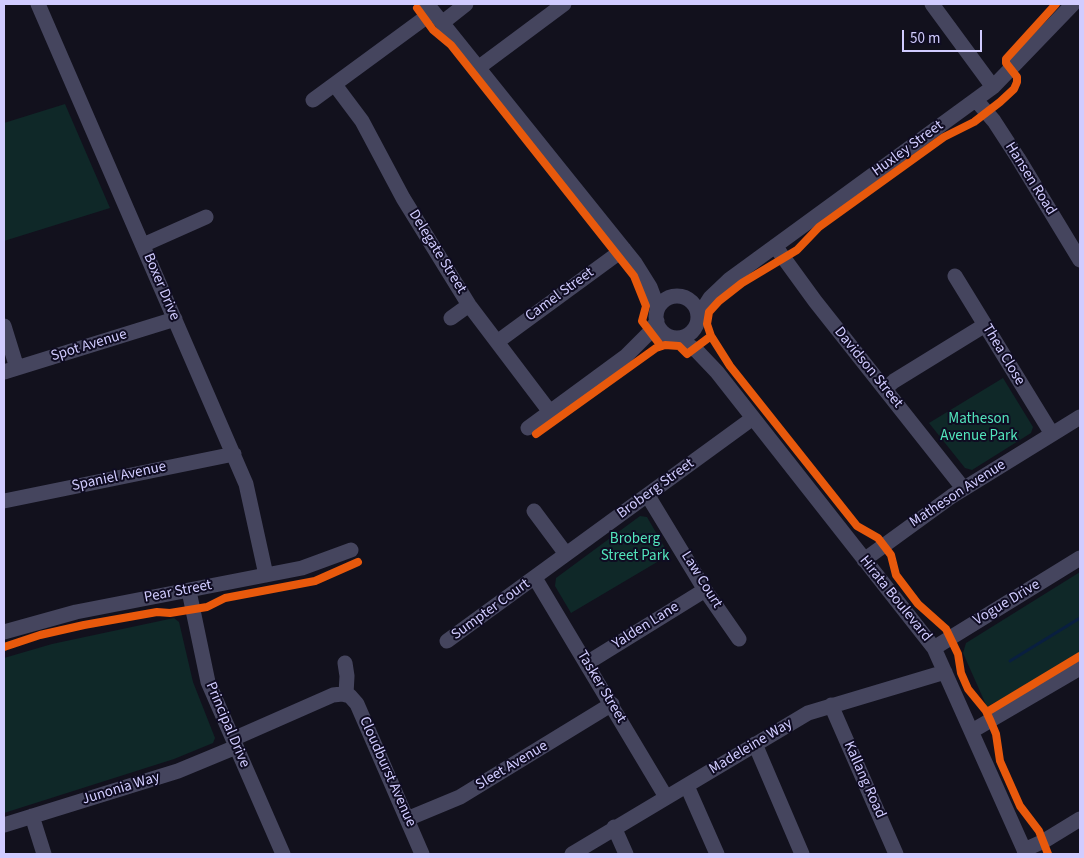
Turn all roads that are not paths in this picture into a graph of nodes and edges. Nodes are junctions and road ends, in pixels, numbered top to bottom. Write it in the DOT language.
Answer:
graph roads {
  1 [pos="38,4"];
  2 [pos="466,4"];
  3 [pos="564,4"];
  4 [pos="932,4"];
  5 [pos="1073,4"];
  6 [pos="434,13"];
  7 [pos="478,68"];
  8 [pos="335,85"];
  9 [pos="993,87"];
  10 [pos="313,100"];
  11 [pos="976,100"];
  12 [pos="206,217"];
  13 [pos="143,244"];
  14 [pos="774,246"];
  15 [pos="624,249"];
  16 [pos="1080,260"];
  17 [pos="635,263"];
  18 [pos="955,276"];
  19 [pos="730,279"];
  20 [pos="681,297"];
  21 [pos="469,304"];
  22 [pos="657,314"];
  23 [pos="452,318"];
  24 [pos="175,319"];
  25 [pos="698,320"];
  26 [pos="985,325"];
  27 [pos="4,326"];
  28 [pos="672,336"];
  29 [pos="497,342"];
  30 [pos="626,356"];
  31 [pos="10,370"];
  32 [pos="717,372"];
  33 [pos="886,388"];
  34 [pos="550,412"];
  35 [pos="1080,417"];
  36 [pos="754,418"];
  37 [pos="528,428"];
  38 [pos="1052,434"];
  39 [pos="234,454"];
  40 [pos="963,488"];
  41 [pos="648,496"];
  42 [pos="4,501"];
  43 [pos="534,510"];
  44 [pos="351,550"];
  45 [pos="566,554"];
  46 [pos="1080,558"];
  47 [pos="864,560"];
  48 [pos="266,575"];
  49 [pos="534,578"];
  50 [pos="189,590"];
  51 [pos="705,590"];
  52 [pos="4,632"];
  53 [pos="739,639"];
  54 [pos="447,642"];
  55 [pos="934,648"];
  56 [pos="344,663"];
  57 [pos="587,663"];
  58 [pos="1080,668"];
  59 [pos="945,672"];
  60 [pos="346,694"];
  61 [pos="612,704"];
  62 [pos="831,705"];
  63 [pos="972,731"];
  64 [pos="235,743"];
  65 [pos="755,744"];
  66 [pos="687,786"];
  67 [pos="666,797"];
  68 [pos="32,816"];
  69 [pos="407,819"];
  70 [pos="1080,819"];
  71 [pos="4,825"];
  72 [pos="614,827"];
  73 [pos="1025,852"];
  74 [pos="44,854"];
  75 [pos="283,854"];
  76 [pos="422,854"];
  77 [pos="572,854"];
  78 [pos="626,854"];
  79 [pos="718,854"];
  80 [pos="802,854"];
  81 [pos="896,854"];
  1 -- 13 [label="street, Boxer Drive"];
  2 -- 6 [label="street"];
  3 -- 7 [label="street"];
  4 -- 9 [label="street"];
  5 -- 9 [label="street, Huxley Street"];
  6 -- 7 [label="street"];
  6 -- 8 [label="street"];
  7 -- 15 [label="street"];
  8 -- 10 [label="street"];
  8 -- 21 [label="street, Delegate Street"];
  9 -- 11 [label="street, Huxley Street"];
  11 -- 14 [label="street, Huxley Street"];
  11 -- 16 [label="street, Hansen Road"];
  12 -- 13 [label="street"];
  13 -- 24 [label="street, Boxer Drive"];
  14 -- 19 [label="street, Huxley Street"];
  14 -- 33 [label="street, Davidson Street"];
  15 -- 17 [label="street"];
  15 -- 29 [label="street, Camel Street"];
  17 -- 20 [label="street"];
  17 -- 22 [label="street"];
  18 -- 26 [label="street, Thea Close"];
  19 -- 20 [label="street, Huxley Street"];
  19 -- 25 [label="street, Huxley Street"];
  20 -- 22 [label="street"];
  20 -- 25 [label="street"];
  21 -- 23 [label="street"];
  21 -- 29 [label="street, Delegate Street"];
  22 -- 28 [label="street"];
  22 -- 30 [label="street"];
  24 -- 31 [label="street, Spot Avenue"];
  24 -- 39 [label="street, Boxer Drive"];
  25 -- 28 [label="street"];
  25 -- 32 [label="street, Hirata Boulevard"];
  26 -- 33 [label="street"];
  26 -- 38 [label="street, Thea Close"];
  27 -- 31 [label="street"];
  28 -- 30 [label="street"];
  28 -- 32 [label="street, Hirata Boulevard"];
  29 -- 34 [label="street, Delegate Street"];
  30 -- 34 [label="street"];
  32 -- 36 [label="street, Hirata Boulevard"];
  33 -- 40 [label="street, Davidson Street"];
  34 -- 37 [label="street"];
  35 -- 38 [label="street, Matheson Avenue"];
  36 -- 41 [label="street, Broberg Street"];
  36 -- 47 [label="street, Hirata Boulevard"];
  38 -- 40 [label="street, Matheson Avenue"];
  39 -- 42 [label="street, Spaniel Avenue"];
  39 -- 48 [label="street, Boxer Drive"];
  40 -- 47 [label="street, Matheson Avenue"];
  41 -- 45 [label="street, Broberg Street"];
  41 -- 51 [label="street, Law Court"];
  43 -- 45 [label="street"];
  44 -- 48 [label="street, Pear Street"];
  45 -- 49 [label="street, Broberg Street"];
  46 -- 55 [label="street, Vogue Drive"];
  47 -- 55 [label="street, Hirata Boulevard"];
  48 -- 50 [label="street, Pear Street"];
  49 -- 54 [label="street, Sumpter Court"];
  49 -- 57 [label="street, Tasker Street"];
  50 -- 52 [label="street, Pear Street"];
  50 -- 64 [label="street, Principal Drive"];
  51 -- 53 [label="street, Law Court"];
  51 -- 57 [label="street, Yalden Lane"];
  55 -- 59 [label="street, Hirata Boulevard"];
  56 -- 60 [label="street"];
  57 -- 61 [label="street, Tasker Street"];
  58 -- 63 [label="street"];
  59 -- 62 [label="street, Madeleine Way"];
  59 -- 63 [label="street, Hirata Boulevard"];
  60 -- 64 [label="street"];
  60 -- 69 [label="street, Cloudburst Avenue"];
  61 -- 67 [label="street, Tasker Street"];
  61 -- 69 [label="street, Sleet Avenue"];
  62 -- 65 [label="street, Madeleine Way"];
  62 -- 81 [label="street, Kallang Road"];
  63 -- 73 [label="street, Hirata Boulevard"];
  64 -- 68 [label="street, Junonia Way"];
  64 -- 75 [label="street, Principal Drive"];
  65 -- 66 [label="street, Madeleine Way"];
  65 -- 80 [label="street"];
  66 -- 67 [label="street, Madeleine Way"];
  66 -- 79 [label="street"];
  67 -- 72 [label="street, Madeleine Way"];
  68 -- 71 [label="street, Junonia Way"];
  68 -- 74 [label="street"];
  69 -- 76 [label="street, Cloudburst Avenue"];
  70 -- 73 [label="street"];
  72 -- 77 [label="street, Madeleine Way"];
  72 -- 78 [label="street"];
}
